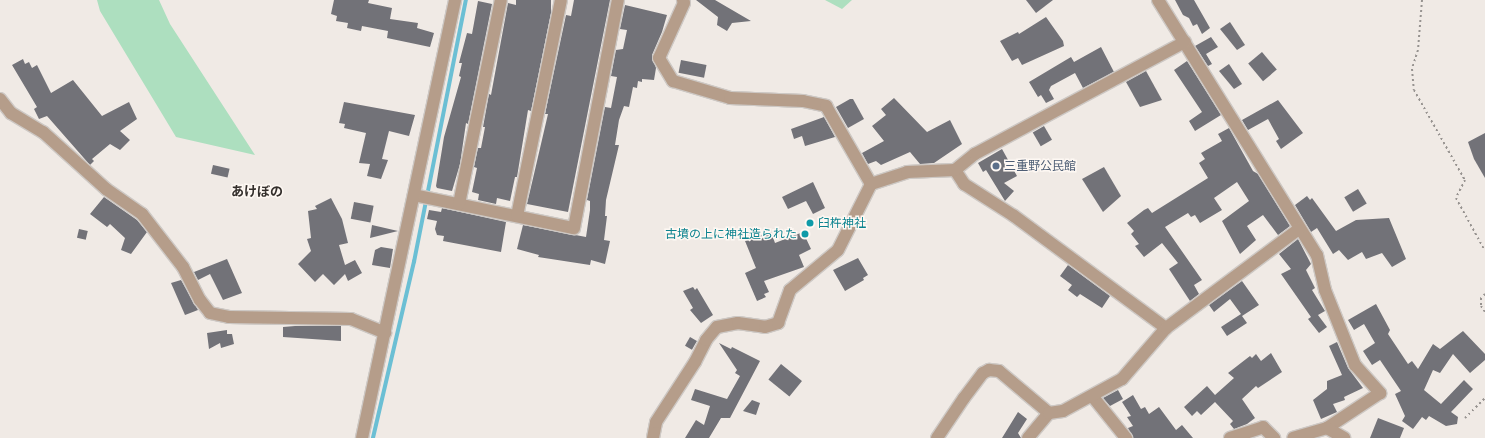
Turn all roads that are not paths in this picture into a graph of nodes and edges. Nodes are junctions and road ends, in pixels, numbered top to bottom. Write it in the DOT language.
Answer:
graph roads {
  1 [pos="455,0"];
  2 [pos="501,0"];
  3 [pos="561,0"];
  4 [pos="618,0"];
  5 [pos="682,0"];
  6 [pos="1158,0"];
  7 [pos="1185,42"];
  8 [pos="0,99"];
  9 [pos="955,170"];
  10 [pos="871,184"];
  11 [pos="421,196"];
  12 [pos="459,204"];
  13 [pos="517,216"];
  14 [pos="1299,229"];
  15 [pos="1166,328"];
  16 [pos="385,333"];
  17 [pos="1093,397"];
  18 [pos="1049,413"];
  19 [pos="1327,428"];
  20 [pos="362,438"];
  21 [pos="653,438"];
  22 [pos="937,438"];
  23 [pos="1028,438"];
  24 [pos="1126,438"];
  25 [pos="1230,438"];
  26 [pos="1274,438"];
  27 [pos="1293,438"];
  28 [pos="1344,438"];
  1 -- 11 [label="street"];
  2 -- 12 [label="street"];
  3 -- 13 [label="street"];
  4 -- 13 [label="street"];
  5 -- 10 [label="street"];
  6 -- 7 [label="street"];
  7 -- 9 [label="street"];
  7 -- 14 [label="street"];
  8 -- 16 [label="street"];
  9 -- 10 [label="street"];
  9 -- 15 [label="street"];
  10 -- 21 [label="street"];
  11 -- 12 [label="street"];
  11 -- 16 [label="street"];
  12 -- 13 [label="street"];
  14 -- 15 [label="street"];
  14 -- 19 [label="street"];
  15 -- 17 [label="street"];
  16 -- 20 [label="street"];
  17 -- 18 [label="street"];
  17 -- 24 [label="street"];
  18 -- 22 [label="street"];
  18 -- 23 [label="street"];
  19 -- 27 [label="street"];
  19 -- 28 [label="street"];
  25 -- 26 [label="street"];
}
